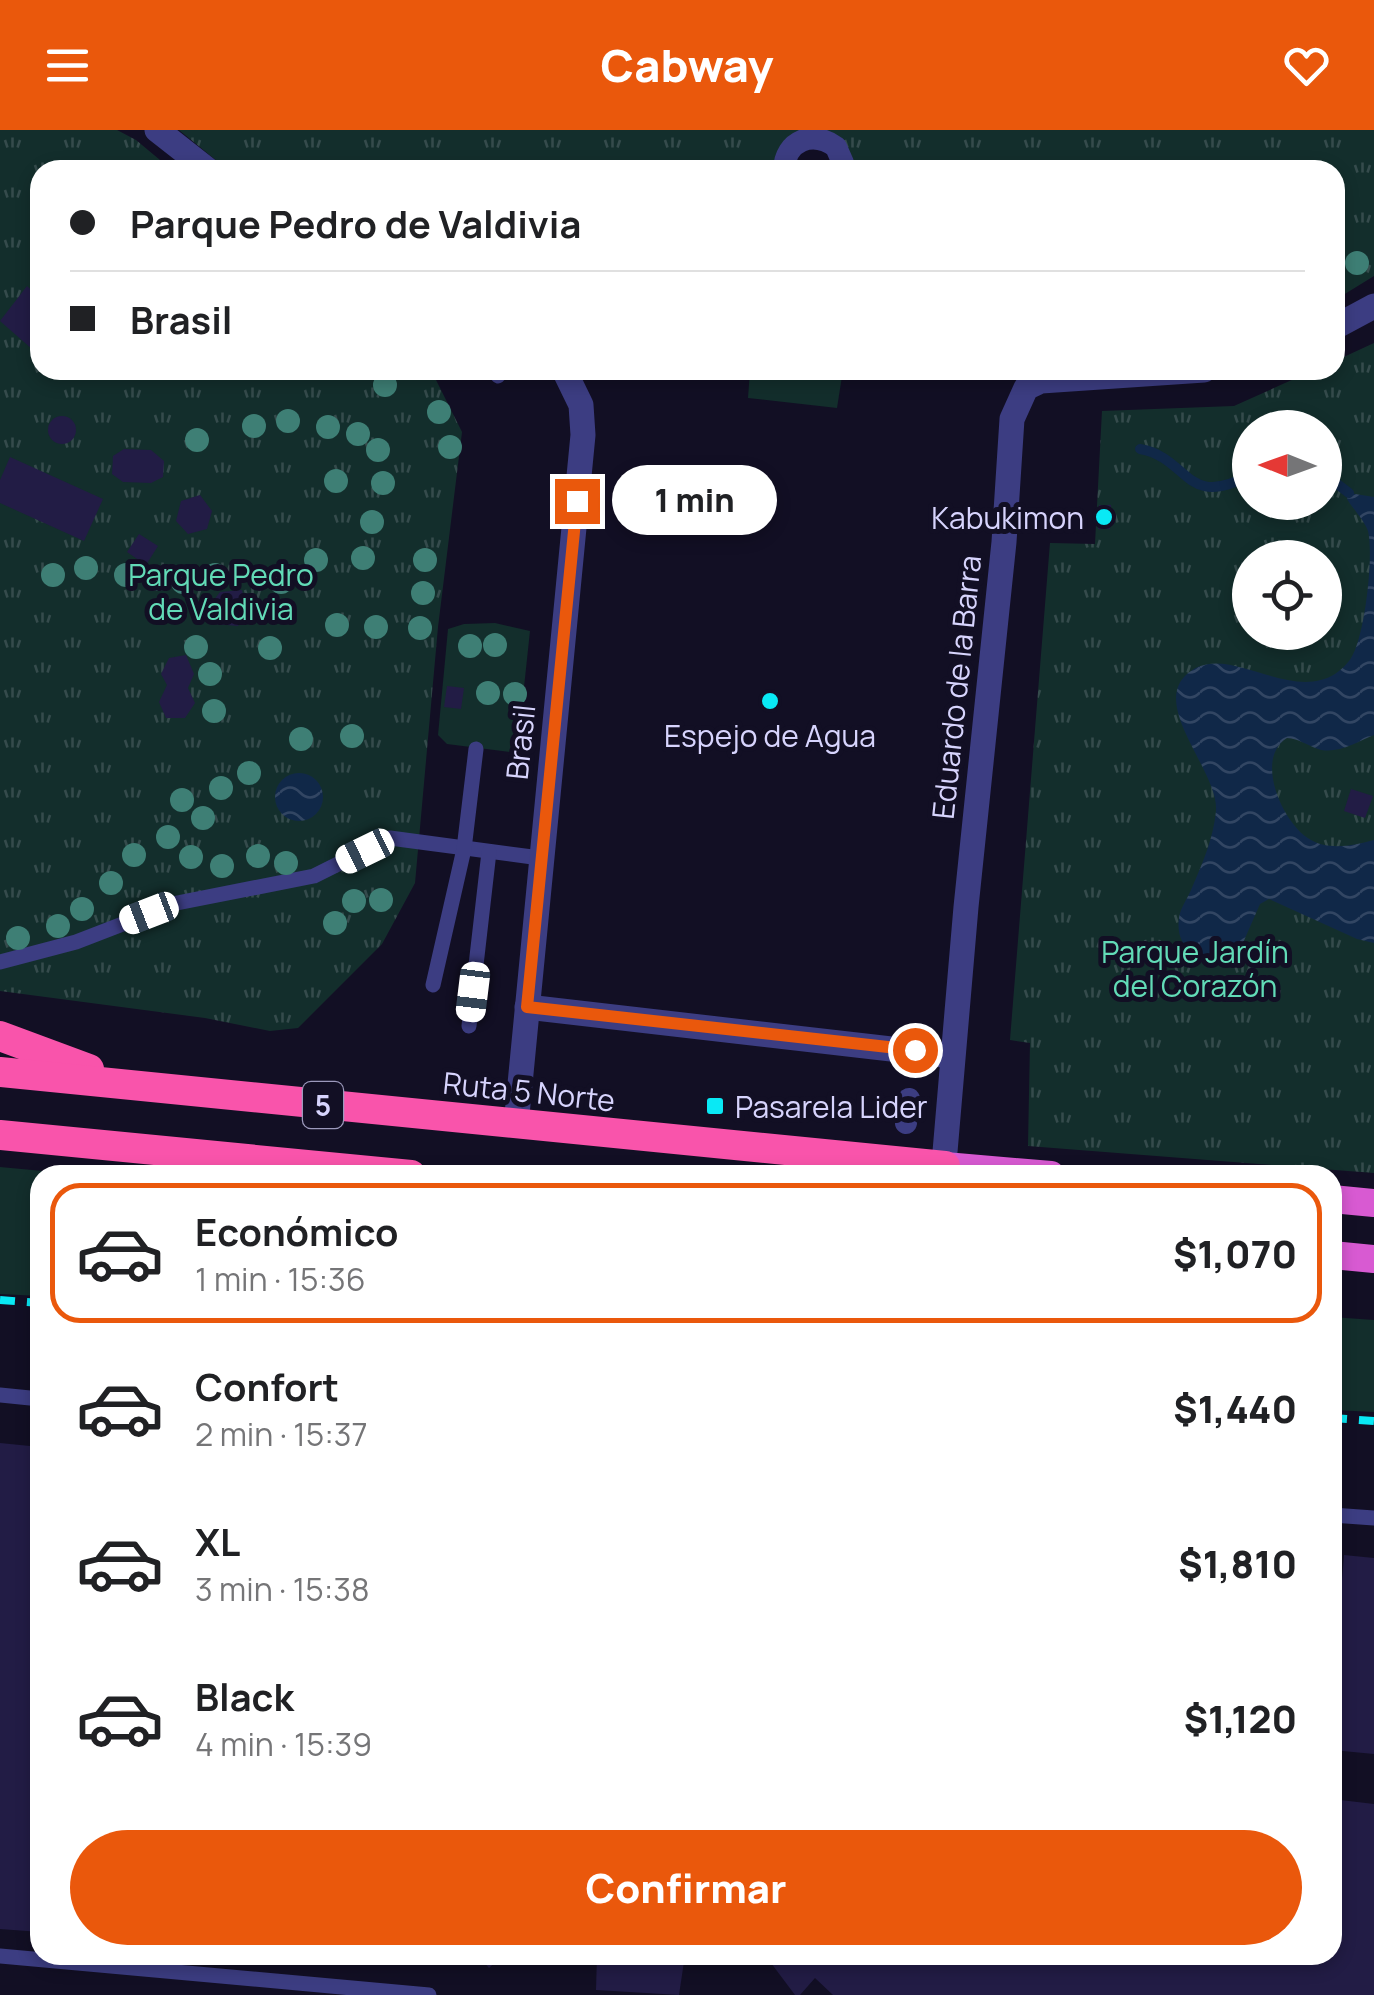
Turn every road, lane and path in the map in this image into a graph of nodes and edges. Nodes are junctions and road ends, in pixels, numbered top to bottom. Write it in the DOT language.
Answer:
graph roads {
  1 [pos="157,130"];
  2 [pos="195,160"];
  3 [pos="787,160"];
  4 [pos="843,160"];
  5 [pos="1374,306"];
  6 [pos="1345,322"];
  7 [pos="569,380"];
  8 [pos="1056,380"];
  9 [pos="476,749"];
  10 [pos="464,848"];
  11 [pos="489,852"];
  12 [pos="540,858"];
  13 [pos="0,962"];
  14 [pos="433,985"];
  15 [pos="527,1007"];
  16 [pos="469,1026"];
  17 [pos="0,1036"];
  18 [pos="952,1056"];
  19 [pos="0,1072"];
  20 [pos="130,1084"];
  21 [pos="909,1099"];
  22 [pos="906,1123"];
  23 [pos="516,1125"];
  24 [pos="0,1135"];
  25 [pos="308,1165"];
  26 [pos="896,1165"];
  27 [pos="944,1165"];
  28 [pos="1342,1200"];
  29 [pos="1374,1202"];
  30 [pos="1342,1257"];
  31 [pos="1374,1259"];
  32 [pos="0,1395"];
  33 [pos="30,1397"];
  34 [pos="1342,1516"];
  35 [pos="1374,1518"];
  36 [pos="0,1956"];
  37 [pos="30,1959"];
  38 [pos="99,1965"];
  39 [pos="429,1995"];
  1 -- 2 [label="street"];
  3 -- 4 [label="street"];
  5 -- 6 [label="street"];
  7 -- 12 [label="street, Brasil"];
  8 -- 18 [label="street, Eduardo de la Barra"];
  9 -- 10 [label="lane"];
  10 -- 11 [label="lane"];
  10 -- 13 [label="lane"];
  10 -- 14 [label="lane"];
  11 -- 12 [label="lane"];
  11 -- 16 [label="lane"];
  12 -- 15 [label="street, Brasil"];
  15 -- 18 [label="street"];
  15 -- 23 [label="street, Brasil"];
  17 -- 20 [label="highway"];
  18 -- 27 [label="street, Eduardo de la Barra"];
  19 -- 20 [label="highway, Ruta 5 Norte / 5"];
  20 -- 23 [label="highway, Ruta 5 Norte / 5"];
  21 -- 22 [label="street"];
  23 -- 26 [label="highway, Ruta 5 Norte / 5"];
  24 -- 25 [label="highway, 5"];
  28 -- 29 [label="highway"];
  30 -- 31 [label="highway"];
  32 -- 33 [label="lane"];
  34 -- 35 [label="lane"];
  36 -- 37 [label="lane"];
  38 -- 39 [label="lane"];
}
